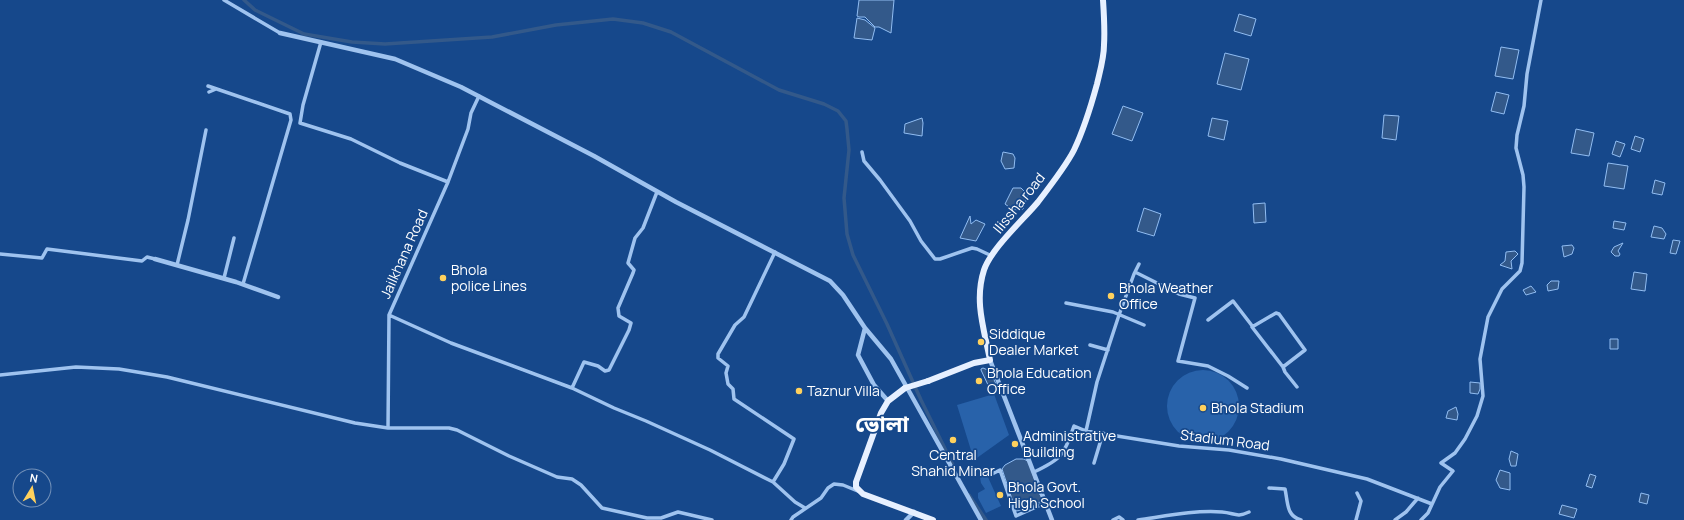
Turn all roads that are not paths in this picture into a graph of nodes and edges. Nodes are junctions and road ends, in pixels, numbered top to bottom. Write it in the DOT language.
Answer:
graph roads {
  1 [pos="224,0"];
  2 [pos="1103,0"];
  3 [pos="1541,0"];
  4 [pos="280,33"];
  5 [pos="321,42"];
  6 [pos="208,86"];
  7 [pos="216,89"];
  8 [pos="209,92"];
  9 [pos="479,96"];
  10 [pos="206,130"];
  11 [pos="862,152"];
  12 [pos="448,182"];
  13 [pos="658,192"];
  14 [pos="234,238"];
  15 [pos="775,252"];
  16 [pos="0,254"];
  17 [pos="992,256"];
  18 [pos="155,259"];
  19 [pos="1139,264"];
  20 [pos="177,265"];
  21 [pos="1135,272"];
  22 [pos="224,278"];
  23 [pos="243,284"];
  24 [pos="278,297"];
  25 [pos="1066,303"];
  26 [pos="389,315"];
  27 [pos="1119,315"];
  28 [pos="1208,320"];
  29 [pos="1144,325"];
  30 [pos="1253,326"];
  31 [pos="865,328"];
  32 [pos="1090,345"];
  33 [pos="1108,350"];
  34 [pos="990,360"];
  35 [pos="1282,367"];
  36 [pos="0,375"];
  37 [pos="1297,386"];
  38 [pos="572,388"];
  39 [pos="1247,388"];
  40 [pos="888,401"];
  41 [pos="388,428"];
  42 [pos="1086,430"];
  43 [pos="1103,434"];
  44 [pos="1094,463"];
  45 [pos="1034,472"];
  46 [pos="990,475"];
  47 [pos="773,482"];
  48 [pos="1269,488"];
  49 [pos="1357,493"];
  50 [pos="863,494"];
  51 [pos="1418,498"];
  52 [pos="1045,504"];
  53 [pos="1432,504"];
  54 [pos="805,508"];
  55 [pos="914,512"];
  56 [pos="1249,512"];
  57 [pos="665,518"];
  58 [pos="1017,518"];
  59 [pos="712,520"];
  60 [pos="792,520"];
  61 [pos="906,520"];
  62 [pos="933,520"];
  63 [pos="981,520"];
  64 [pos="1052,520"];
  65 [pos="1113,520"];
  66 [pos="1123,520"];
  67 [pos="1138,520"];
  68 [pos="1301,520"];
  69 [pos="1356,520"];
  70 [pos="1395,520"];
  71 [pos="1421,520"];
  1 -- 4 [label="street"];
  2 -- 17 [label="main road, Ilissha road"];
  3 -- 53 [label="street"];
  4 -- 5 [label="street"];
  5 -- 9 [label="street"];
  5 -- 12 [label="street"];
  6 -- 7 [label="street"];
  7 -- 8 [label="street"];
  7 -- 23 [label="street"];
  9 -- 12 [label="street, Jailkhana Road"];
  9 -- 13 [label="street"];
  10 -- 20 [label="street"];
  11 -- 17 [label="street"];
  12 -- 26 [label="street, Jailkhana Road"];
  13 -- 15 [label="street"];
  13 -- 38 [label="street"];
  14 -- 22 [label="street"];
  15 -- 31 [label="street"];
  15 -- 47 [label="street"];
  16 -- 18 [label="street"];
  17 -- 34 [label="main road, Ilissha road"];
  18 -- 20 [label="street"];
  19 -- 21 [label="street"];
  20 -- 22 [label="street"];
  21 -- 27 [label="street"];
  21 -- 39 [label="street"];
  22 -- 23 [label="street"];
  23 -- 24 [label="street"];
  25 -- 27 [label="street"];
  26 -- 38 [label="street"];
  26 -- 41 [label="street, Jailkhana Road"];
  27 -- 29 [label="street"];
  27 -- 33 [label="street"];
  28 -- 30 [label="street"];
  30 -- 35 [label="street"];
  30 -- 35 [label="street"];
  31 -- 40 [label="street"];
  31 -- 63 [label="street"];
  32 -- 33 [label="street"];
  33 -- 42 [label="street"];
  34 -- 40 [label="main road, bridge"];
  34 -- 45 [label="street"];
  35 -- 37 [label="street"];
  36 -- 41 [label="street"];
  38 -- 47 [label="street"];
  40 -- 50 [label="main road"];
  41 -- 57 [label="street"];
  42 -- 43 [label="street, Stadium Road"];
  42 -- 45 [label="street, Stadium Road"];
  43 -- 44 [label="street"];
  43 -- 51 [label="street, Stadium Road"];
  45 -- 52 [label="street"];
  46 -- 58 [label="street"];
  47 -- 54 [label="street"];
  48 -- 68 [label="street"];
  49 -- 69 [label="street"];
  50 -- 54 [label="street"];
  50 -- 55 [label="main road"];
  51 -- 53 [label="street, Stadium Road"];
  51 -- 70 [label="street"];
  52 -- 58 [label="street"];
  52 -- 64 [label="street"];
  53 -- 71 [label="street"];
  54 -- 60 [label="street"];
  55 -- 61 [label="street"];
  55 -- 62 [label="main road"];
  56 -- 67 [label="street"];
  57 -- 59 [label="street"];
  65 -- 66 [label="street"];
}
